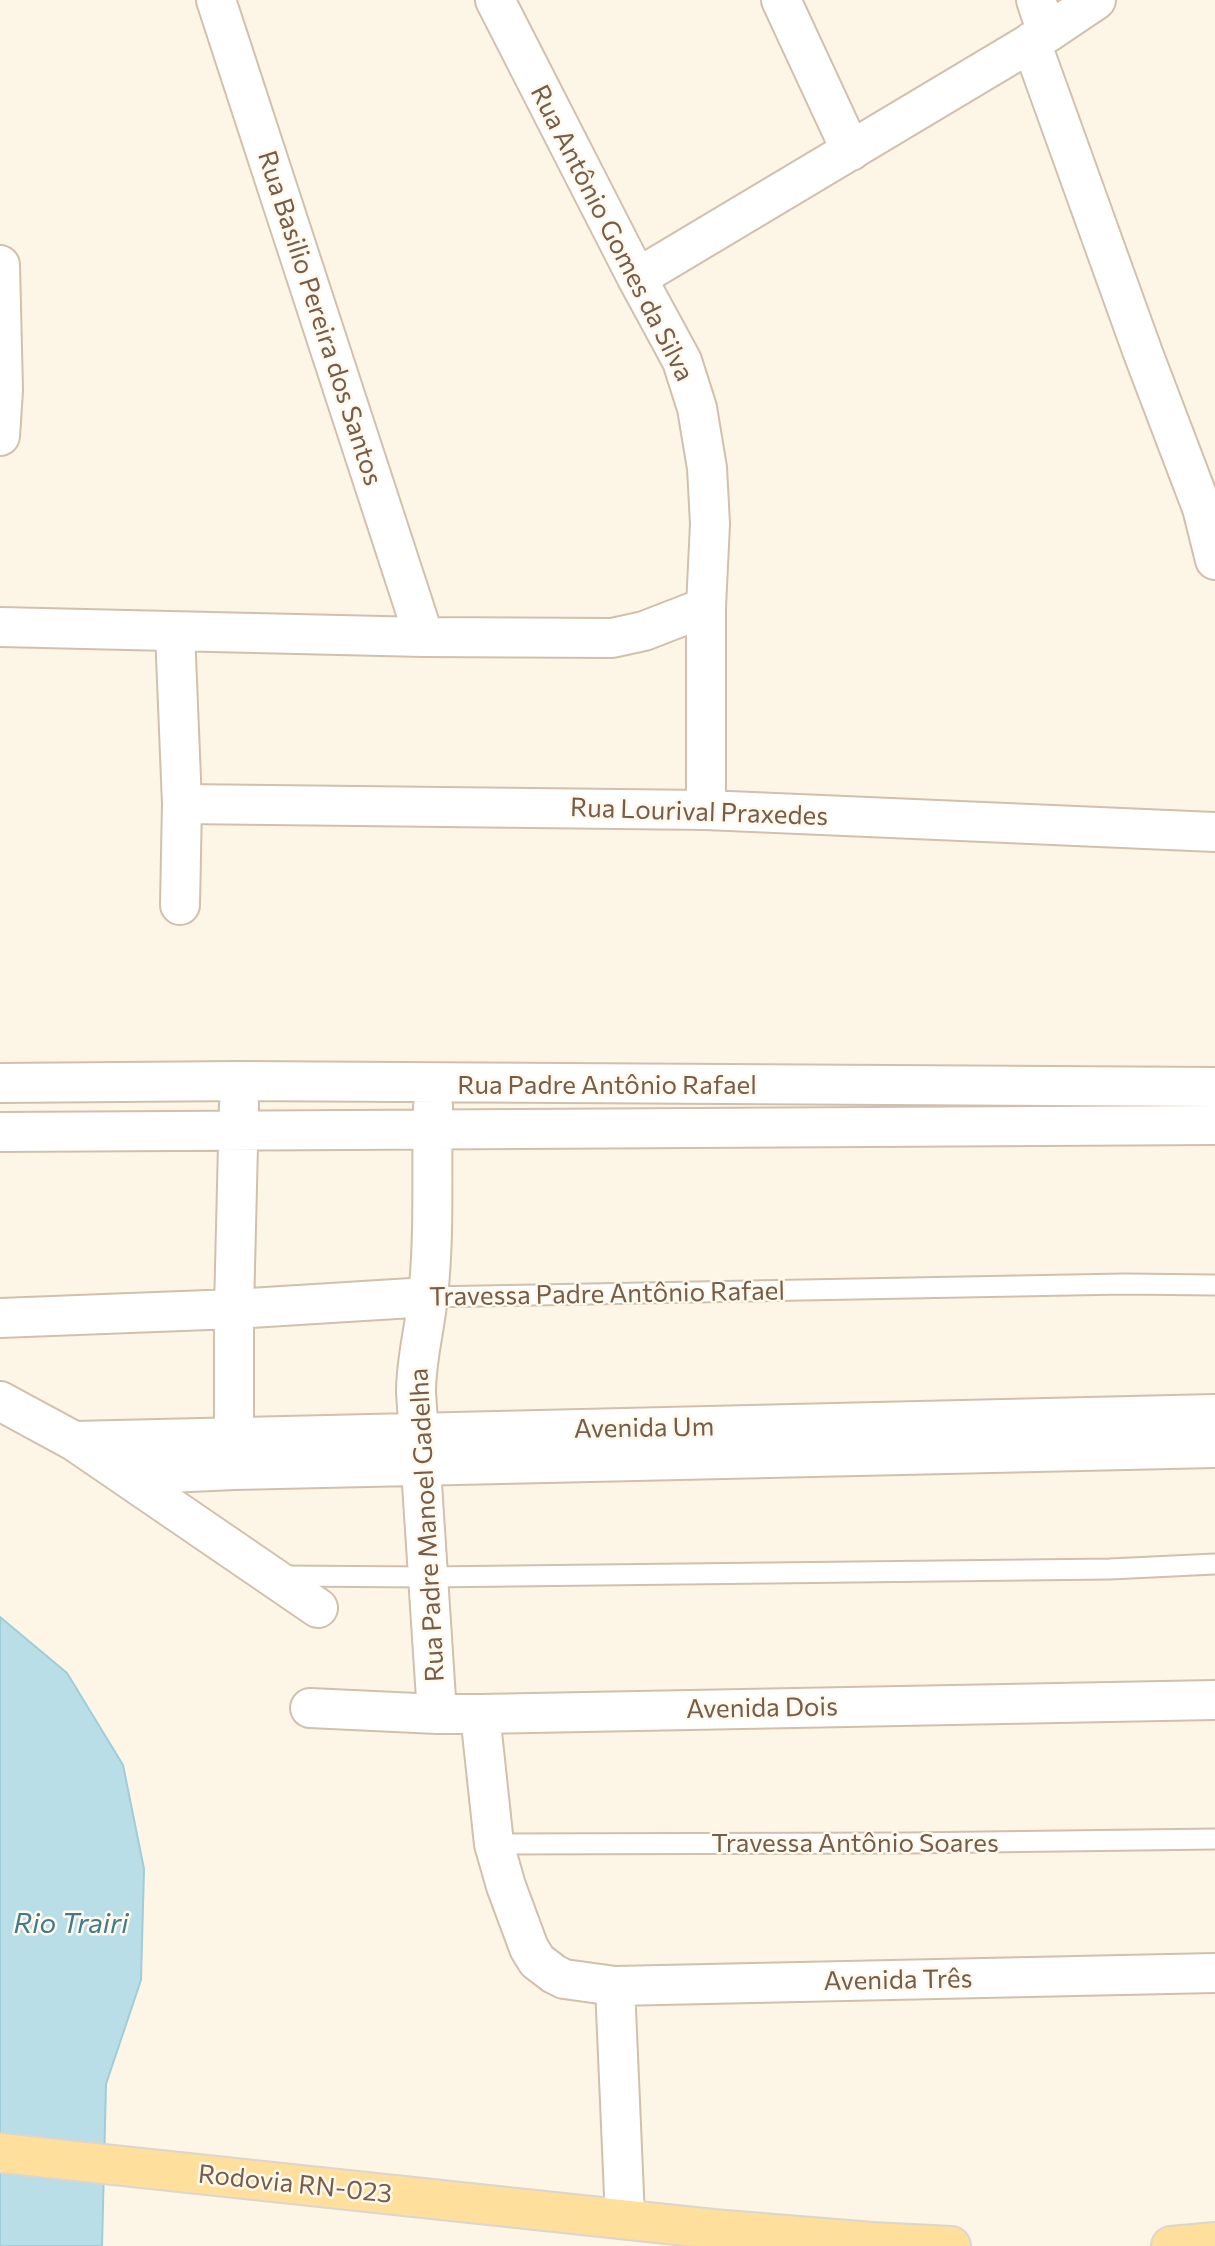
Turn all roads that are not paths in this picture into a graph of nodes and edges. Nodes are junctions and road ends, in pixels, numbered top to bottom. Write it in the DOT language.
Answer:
graph roads {
  1 [pos="216,0"];
  2 [pos="495,0"];
  3 [pos="781,0"];
  4 [pos="1096,0"];
  5 [pos="1038,25"];
  6 [pos="851,151"];
  7 [pos="0,265"];
  8 [pos="636,278"];
  9 [pos="0,436"];
  10 [pos="1215,561"];
  11 [pos="706,607"];
  12 [pos="0,627"];
  13 [pos="175,632"];
  14 [pos="424,637"];
  15 [pos="182,804"];
  16 [pos="706,810"];
  17 [pos="1215,832"];
  18 [pos="180,905"];
  19 [pos="239,1081"];
  20 [pos="0,1083"];
  21 [pos="433,1084"];
  22 [pos="1215,1087"];
  23 [pos="1215,1125"];
  24 [pos="432,1130"];
  25 [pos="240,1131"];
  26 [pos="0,1132"];
  27 [pos="1215,1285"];
  28 [pos="428,1297"];
  29 [pos="234,1309"];
  30 [pos="0,1318"];
  31 [pos="0,1401"];
  32 [pos="1215,1415"];
  33 [pos="74,1441"];
  34 [pos="579,1446"];
  35 [pos="1215,1448"];
  36 [pos="419,1450"];
  37 [pos="234,1454"];
  38 [pos="124,1475"];
  39 [pos="1215,1564"];
  40 [pos="271,1576"];
  41 [pos="428,1577"];
  42 [pos="318,1608"];
  43 [pos="1215,1700"];
  44 [pos="310,1708"];
  45 [pos="437,1714"];
  46 [pos="480,1714"];
  47 [pos="1215,1839"];
  48 [pos="494,1844"];
  49 [pos="1215,1973"];
  50 [pos="598,1984"];
  51 [pos="0,2153"];
  52 [pos="607,2216"];
  53 [pos="723,2237"];
  54 [pos="1215,2242"];
  55 [pos="951,2246"];
  56 [pos="1171,2246"];
  1 -- 14 [label="street, Rua Basilio Pereira dos Santos"];
  2 -- 8 [label="street, Rua Antônio Gomes da Silva"];
  3 -- 6 [label="street"];
  4 -- 5 [label="street"];
  5 -- 6 [label="street"];
  5 -- 10 [label="street"];
  6 -- 8 [label="street"];
  7 -- 9 [label="street"];
  8 -- 11 [label="street, Rua Antônio Gomes da Silva"];
  11 -- 14 [label="street"];
  11 -- 16 [label="street, Rua Antônio Gomes da Silva"];
  12 -- 13 [label="street"];
  13 -- 14 [label="street"];
  13 -- 15 [label="street"];
  15 -- 16 [label="street, Rua Lourival Praxedes"];
  15 -- 18 [label="street"];
  16 -- 17 [label="street, Rua Lourival Praxedes"];
  19 -- 20 [label="street, Rua Padre Antônio Rafael"];
  19 -- 21 [label="street, Rua Padre Antônio Rafael"];
  19 -- 25 [label="street"];
  21 -- 22 [label="street, Rua Padre Antônio Rafael"];
  21 -- 24 [label="street, Rua Padre Manoel Gadelha"];
  23 -- 24 [label="street, Rua Padre Antônio Rafael"];
  24 -- 25 [label="street, Rua Padre Antônio Rafael"];
  24 -- 28 [label="street, Rua Padre Manoel Gadelha"];
  25 -- 26 [label="street, Rua Padre Antônio Rafael"];
  25 -- 29 [label="street"];
  27 -- 28 [label="lane, Travessa Padre Antônio Rafael"];
  28 -- 29 [label="street, Travessa Padre Antônio Rafael"];
  28 -- 36 [label="street, Rua Padre Manoel Gadelha"];
  29 -- 30 [label="street, Travessa Padre Antônio Rafael"];
  29 -- 37 [label="street"];
  31 -- 33 [label="street"];
  32 -- 34 [label="street, Avenida Um"];
  33 -- 37 [label="street, Avenida Um"];
  33 -- 38 [label="street"];
  34 -- 35 [label="street, Avenida Um"];
  34 -- 36 [label="street, Avenida Um"];
  36 -- 37 [label="street, Avenida Um"];
  36 -- 41 [label="street, Rua Padre Manoel Gadelha"];
  37 -- 38 [label="street, Avenida Um"];
  38 -- 40 [label="street"];
  39 -- 41 [label="lane"];
  40 -- 41 [label="lane"];
  40 -- 42 [label="street"];
  41 -- 45 [label="street, Rua Padre Manoel Gadelha"];
  43 -- 46 [label="street, Avenida Dois"];
  44 -- 45 [label="street, Avenida Dois"];
  45 -- 46 [label="street, Avenida Dois"];
  46 -- 48 [label="street"];
  47 -- 48 [label="lane, Travessa Antônio Soares"];
  48 -- 50 [label="street"];
  49 -- 50 [label="street, Avenida Três"];
  50 -- 52 [label="street"];
  51 -- 52 [label="main road, Rodovia RN-023"];
  52 -- 53 [label="main road, Rodovia RN-023"];
  53 -- 55 [label="main road, Rodovia RN-023"];
  54 -- 56 [label="main road"];
}
